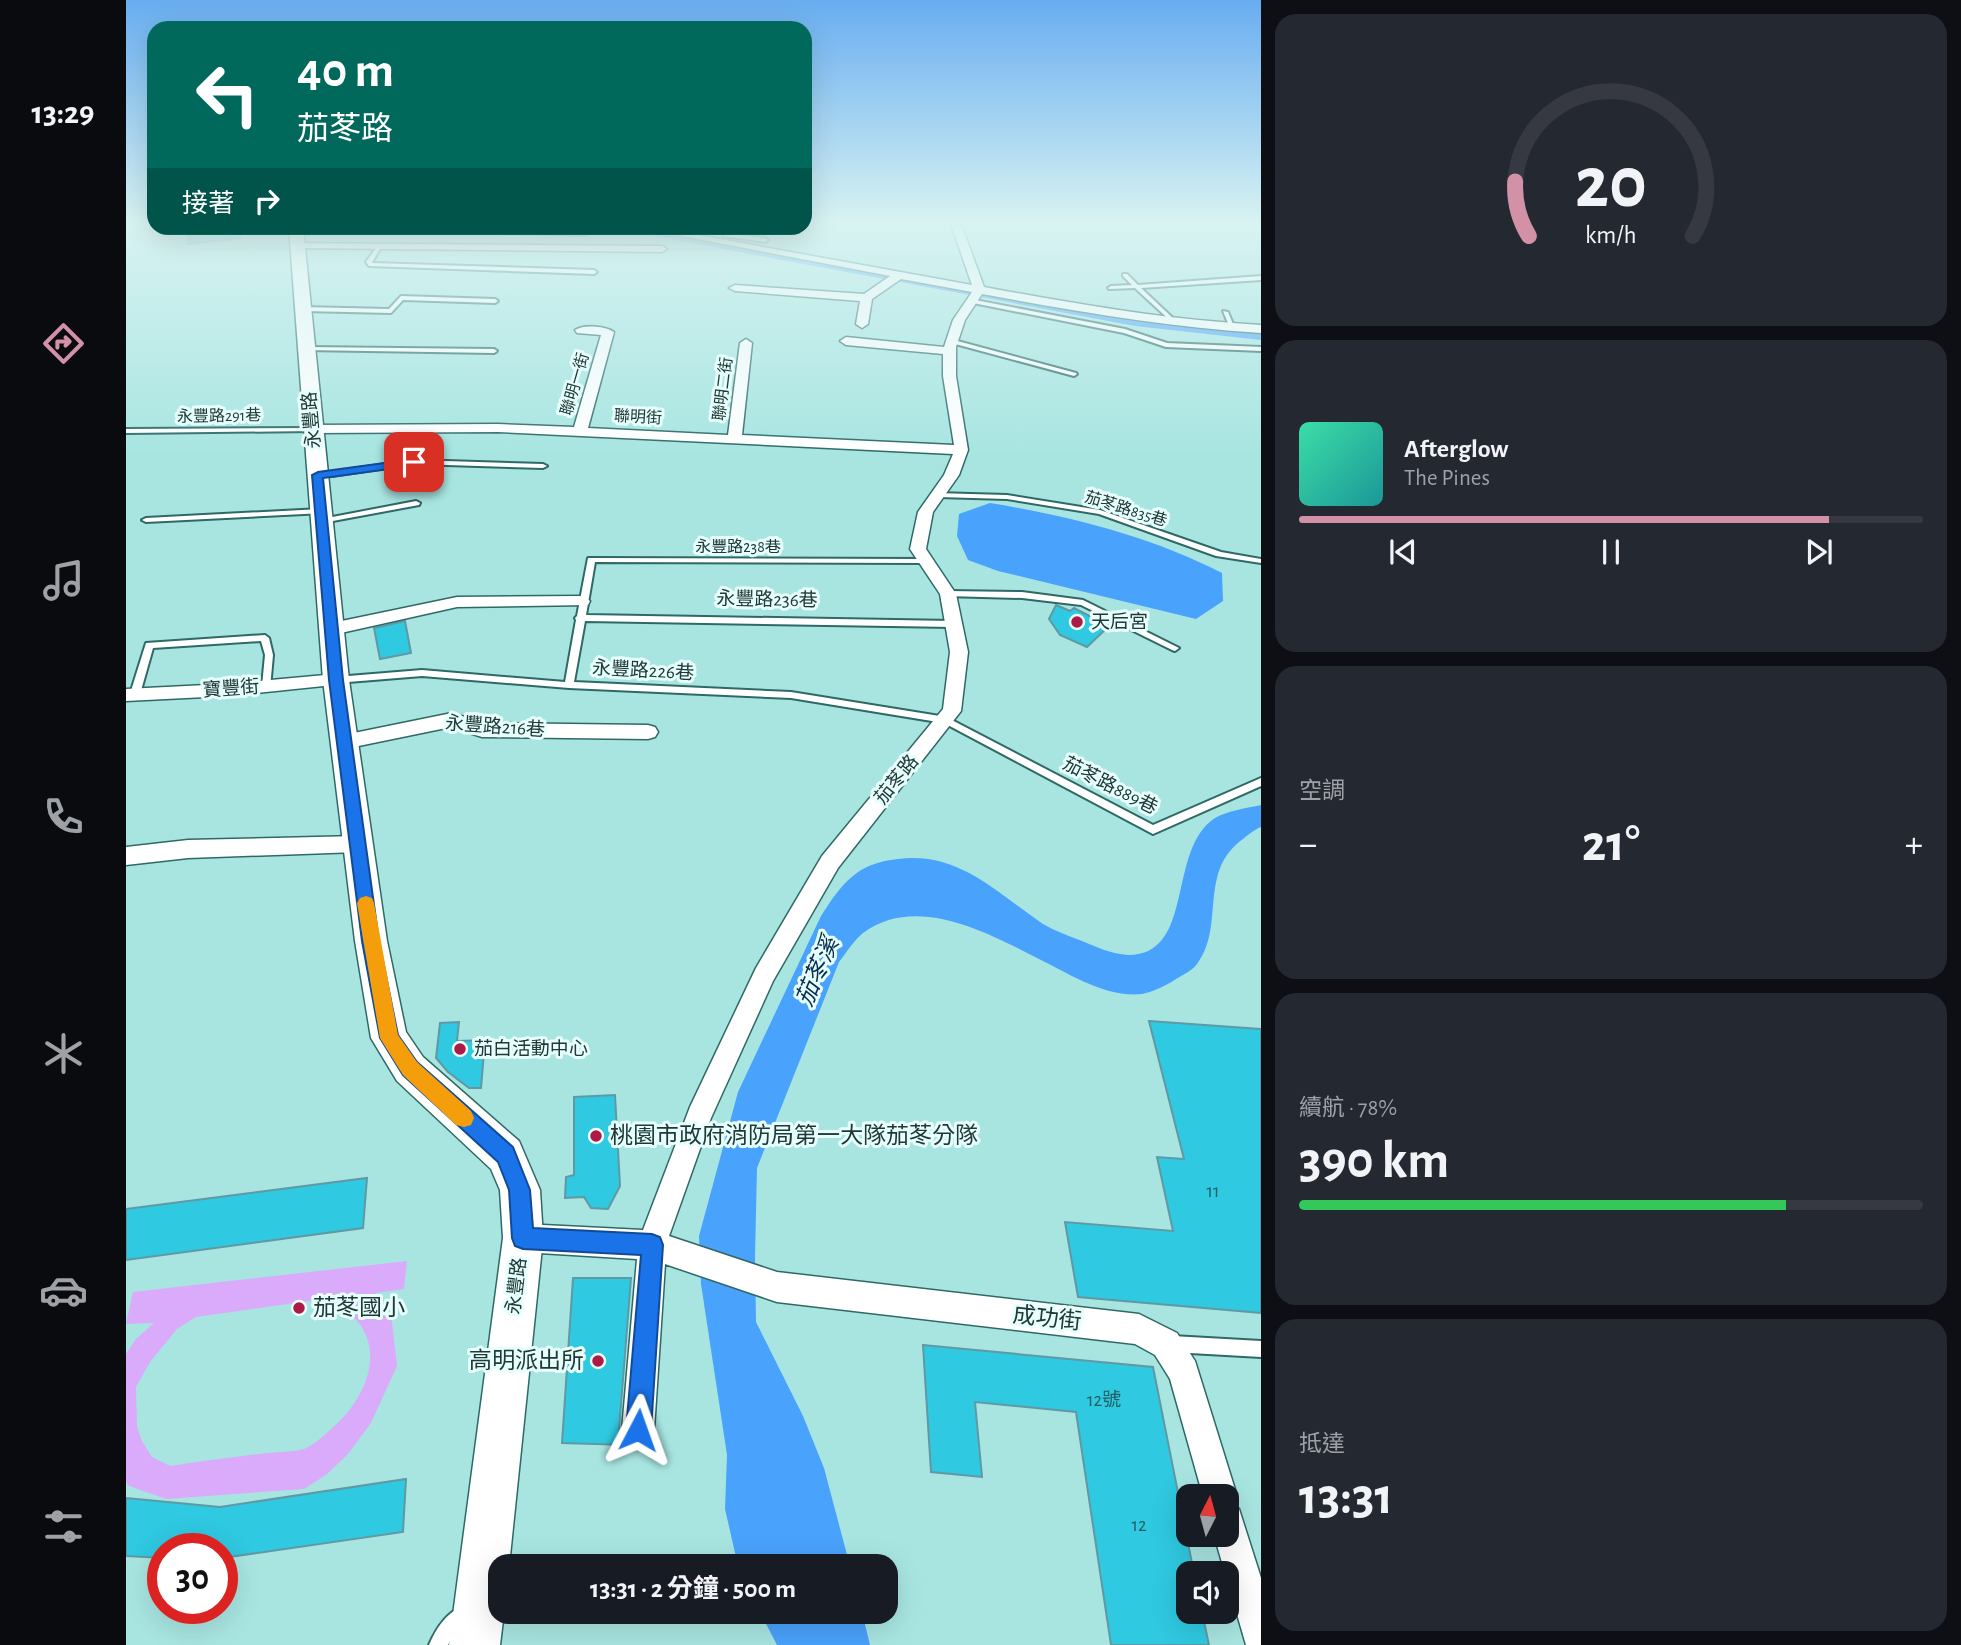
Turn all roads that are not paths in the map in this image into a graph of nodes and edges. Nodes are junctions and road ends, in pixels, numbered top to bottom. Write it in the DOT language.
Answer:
graph roads {
  1 [pos="302,301"];
  2 [pos="399,301"];
  3 [pos="488,301"];
  4 [pos="495,301"];
  5 [pos="866,301"];
  6 [pos="973,301"];
  7 [pos="995,301"];
  8 [pos="1042,301"];
  9 [pos="1152,301"];
  10 [pos="303,309"];
  11 [pos="1225,312"];
  12 [pos="1174,322"];
  13 [pos="862,324"];
  14 [pos="1233,328"];
  15 [pos="1261,329"];
  16 [pos="580,330"];
  17 [pos="846,341"];
  18 [pos="746,343"];
  19 [pos="949,346"];
  20 [pos="306,349"];
  21 [pos="1261,349"];
  22 [pos="494,351"];
  23 [pos="1074,374"];
  24 [pos="313,429"];
  25 [pos="126,431"];
  26 [pos="580,432"];
  27 [pos="734,440"];
  28 [pos="961,450"];
  29 [pos="543,466"];
  30 [pos="318,475"];
  31 [pos="938,495"];
  32 [pos="416,503"];
  33 [pos="321,516"];
  34 [pos="146,520"];
  35 [pos="926,561"];
  36 [pos="1261,561"];
  37 [pos="948,594"];
  38 [pos="580,610"];
  39 [pos="954,624"];
  40 [pos="332,629"];
  41 [pos="1175,648"];
  42 [pos="336,680"];
  43 [pos="569,685"];
  44 [pos="267,686"];
  45 [pos="131,695"];
  46 [pos="946,720"];
  47 [pos="648,732"];
  48 [pos="344,742"];
  49 [pos="1261,782"];
  50 [pos="358,844"];
  51 [pos="126,856"];
  52 [pos="523,1238"];
  53 [pos="652,1245"];
  54 [pos="1166,1344"];
  55 [pos="1261,1349"];
  56 [pos="638,1430"];
  57 [pos="1217,1484"];
  58 [pos="1235,1547"];
  59 [pos="481,1598"];
  60 [pos="1261,1638"];
  61 [pos="438,1645"];
  62 [pos="475,1645"];
  1 -- 10 [label="street, 永豐路"];
  2 -- 10 [label="lane"];
  3 -- 4 [label="lane"];
  5 -- 13 [label="street"];
  6 -- 19 [label="street"];
  7 -- 21 [label="lane"];
  8 -- 12 [label="street"];
  9 -- 12 [label="lane"];
  10 -- 20 [label="street, 永豐路"];
  11 -- 14 [label="lane"];
  12 -- 14 [label="street"];
  14 -- 15 [label="street"];
  16 -- 26 [label="street, 聯明一街"];
  17 -- 19 [label="street"];
  18 -- 27 [label="street, 聯明二街"];
  19 -- 23 [label="lane"];
  19 -- 28 [label="street"];
  20 -- 22 [label="lane"];
  20 -- 24 [label="street, 永豐路"];
  24 -- 25 [label="lane, 永豐路291巷"];
  24 -- 26 [label="street, 聯明街"];
  24 -- 30 [label="street, 永豐路"];
  26 -- 27 [label="street, 聯明街"];
  27 -- 28 [label="street, 聯明街"];
  28 -- 31 [label="street, 茄苳路"];
  29 -- 30 [label="lane"];
  30 -- 33 [label="street, 永豐路"];
  31 -- 35 [label="street, 茄苳路"];
  31 -- 36 [label="lane, 茄苳路835巷"];
  32 -- 33 [label="lane"];
  33 -- 34 [label="lane"];
  33 -- 40 [label="street, 永豐路"];
  35 -- 37 [label="street, 茄苳路"];
  35 -- 38 [label="lane, 永豐路238巷"];
  37 -- 39 [label="street, 茄苳路"];
  37 -- 41 [label="lane"];
  38 -- 39 [label="lane, 永豐路236巷"];
  38 -- 40 [label="street, 永豐路236巷"];
  38 -- 43 [label="lane"];
  39 -- 46 [label="street, 茄苳路"];
  40 -- 42 [label="street, 永豐路"];
  42 -- 43 [label="lane, 永豐路226巷"];
  42 -- 44 [label="street, 寶豐街"];
  42 -- 48 [label="street, 永豐路"];
  43 -- 46 [label="lane, 永豐路226巷"];
  44 -- 45 [label="street, 寶豐街"];
  44 -- 45 [label="lane"];
  46 -- 49 [label="lane, 茄苳路889巷"];
  46 -- 53 [label="street, 茄苳路"];
  47 -- 48 [label="street, 永豐路216巷"];
  48 -- 50 [label="street, 永豐路"];
  50 -- 51 [label="street"];
  50 -- 52 [label="street, 永豐路"];
  52 -- 53 [label="street"];
  52 -- 59 [label="street, 永豐路"];
  53 -- 54 [label="street, 成功街"];
  53 -- 56 [label="street, 茄苳路"];
  54 -- 55 [label="lane"];
  54 -- 57 [label="street"];
  58 -- 60 [label="street"];
  59 -- 61 [label="lane"];
  59 -- 62 [label="street, 永豐路"];
}
